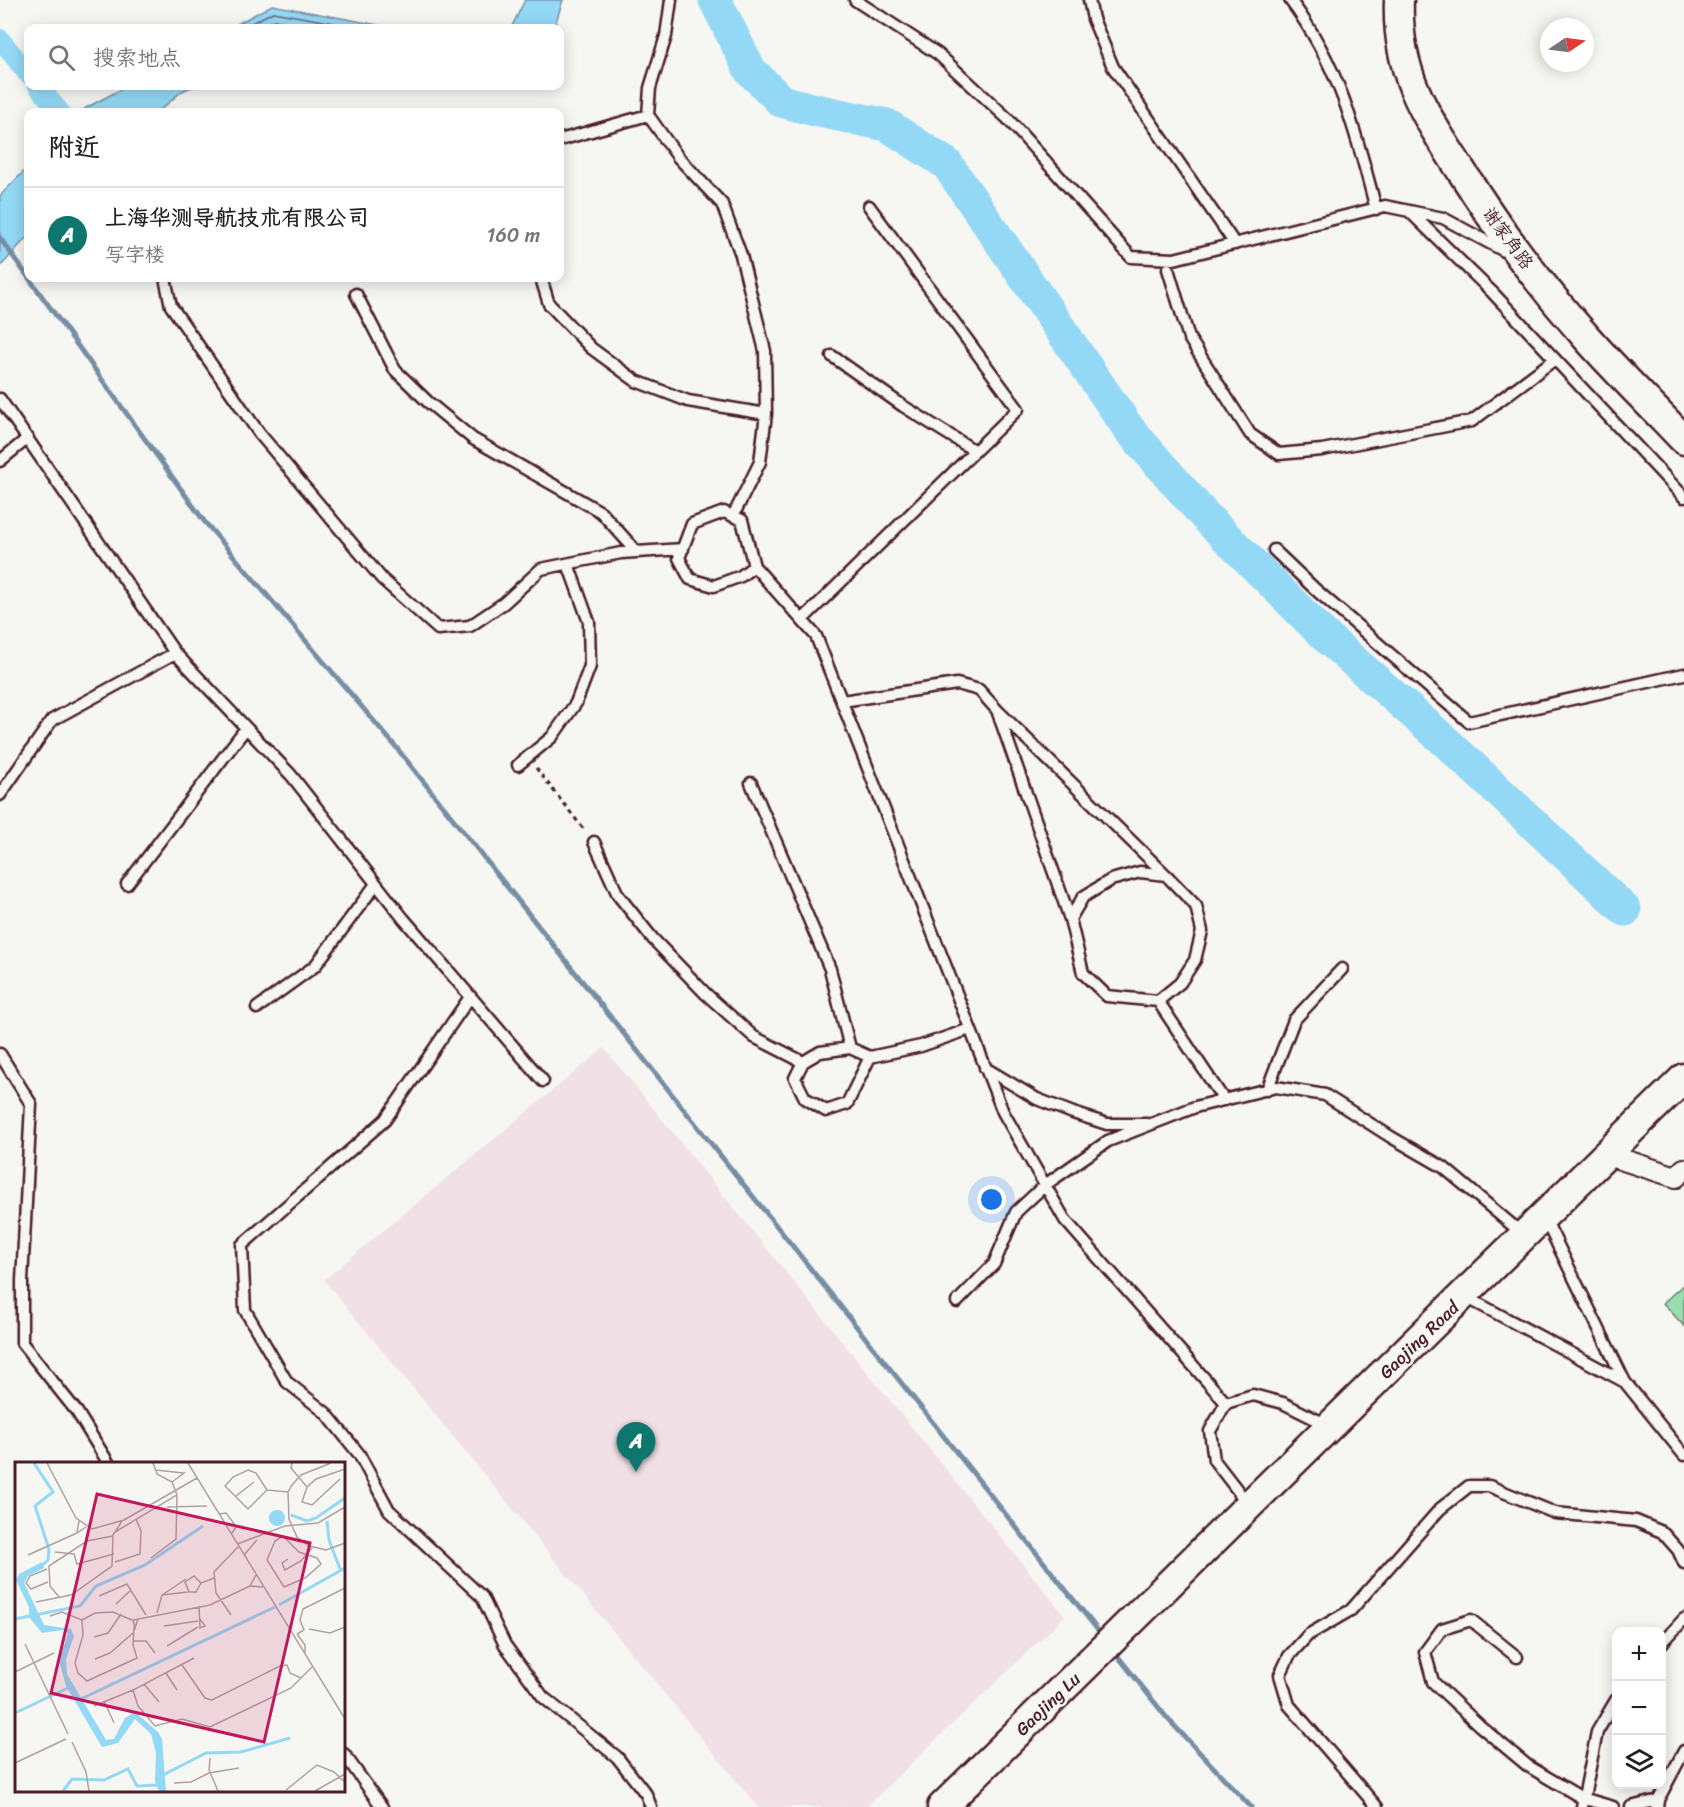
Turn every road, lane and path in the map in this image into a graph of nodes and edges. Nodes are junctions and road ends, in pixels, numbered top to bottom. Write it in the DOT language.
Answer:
graph roads {
  1 [pos="671,0"];
  2 [pos="855,0"];
  3 [pos="1089,0"];
  4 [pos="1290,0"];
  5 [pos="1399,0"];
  6 [pos="648,115"];
  7 [pos="564,139"];
  8 [pos="869,206"];
  9 [pos="1376,209"];
  10 [pos="1410,211"];
  11 [pos="1235,244"];
  12 [pos="1524,262"];
  13 [pos="1168,269"];
  14 [pos="166,282"];
  15 [pos="542,282"];
  16 [pos="356,294"];
  17 [pos="832,356"];
  18 [pos="1555,359"];
  19 [pos="0,399"];
  20 [pos="766,414"];
  21 [pos="28,438"];
  22 [pos="1684,440"];
  23 [pos="975,451"];
  24 [pos="0,461"];
  25 [pos="1684,497"];
  26 [pos="733,516"];
  27 [pos="682,549"];
  28 [pos="1274,550"];
  29 [pos="637,552"];
  30 [pos="568,564"];
  31 [pos="754,566"];
  32 [pos="802,620"];
  33 [pos="176,652"];
  34 [pos="1684,674"];
  35 [pos="842,701"];
  36 [pos="997,710"];
  37 [pos="246,728"];
  38 [pos="528,757"];
  39 [pos="518,765"];
  40 [pos="751,783"];
  41 [pos="0,795"];
  42 [pos="594,842"];
  43 [pos="1166,875"];
  44 [pos="128,884"];
  45 [pos="376,884"];
  46 [pos="1070,919"];
  47 [pos="1342,969"];
  48 [pos="471,997"];
  49 [pos="1158,1001"];
  50 [pos="257,1008"];
  51 [pos="970,1029"];
  52 [pos="850,1048"];
  53 [pos="0,1054"];
  54 [pos="870,1057"];
  55 [pos="804,1062"];
  56 [pos="985,1068"];
  57 [pos="1684,1077"];
  58 [pos="543,1082"];
  59 [pos="1267,1090"];
  60 [pos="1224,1100"];
  61 [pos="1153,1124"];
  62 [pos="1605,1154"];
  63 [pos="1684,1169"];
  64 [pos="1045,1185"];
  65 [pos="1534,1225"];
  66 [pos="1464,1296"];
  67 [pos="957,1302"];
  68 [pos="1625,1382"];
  69 [pos="1226,1403"];
  70 [pos="1330,1426"];
  71 [pos="1684,1455"];
  72 [pos="108,1462"];
  73 [pos="1249,1506"];
  74 [pos="1684,1563"];
  75 [pos="1153,1602"];
  76 [pos="1684,1618"];
  77 [pos="1666,1638"];
  78 [pos="1517,1658"];
  79 [pos="1612,1708"];
  80 [pos="1684,1751"];
  81 [pos="345,1755"];
  82 [pos="1582,1802"];
  83 [pos="1658,1804"];
  84 [pos="946,1805"];
  85 [pos="382,1807"];
  86 [pos="651,1807"];
  87 [pos="1377,1807"];
  88 [pos="1613,1807"];
  89 [pos="1631,1807"];
  1 -- 6 [label="lane"];
  2 -- 11 [label="lane"];
  3 -- 11 [label="lane"];
  4 -- 9 [label="lane"];
  5 -- 12 [label="main road, 谢家角路"];
  6 -- 7 [label="lane"];
  6 -- 20 [label="lane"];
  8 -- 23 [label="lane"];
  9 -- 10 [label="lane"];
  9 -- 11 [label="lane"];
  10 -- 12 [label="lane"];
  10 -- 18 [label="lane"];
  12 -- 22 [label="main road, 谢家角路"];
  13 -- 18 [label="lane"];
  14 -- 30 [label="lane"];
  15 -- 20 [label="lane"];
  16 -- 29 [label="lane"];
  17 -- 23 [label="lane"];
  18 -- 25 [label="lane"];
  19 -- 21 [label="lane"];
  20 -- 26 [label="lane"];
  21 -- 24 [label="lane"];
  21 -- 33 [label="lane"];
  23 -- 32 [label="lane"];
  26 -- 27 [label="lane"];
  26 -- 31 [label="lane"];
  27 -- 29 [label="lane"];
  27 -- 31 [label="lane"];
  28 -- 34 [label="lane"];
  29 -- 30 [label="lane"];
  30 -- 38 [label="lane"];
  31 -- 32 [label="lane"];
  32 -- 35 [label="lane"];
  33 -- 37 [label="lane"];
  33 -- 41 [label="lane"];
  35 -- 36 [label="lane"];
  35 -- 51 [label="lane"];
  36 -- 43 [label="lane"];
  36 -- 46 [label="lane"];
  37 -- 44 [label="lane"];
  37 -- 45 [label="lane"];
  38 -- 39 [label="lane"];
  38 -- 42 [label="path"];
  40 -- 52 [label="lane"];
  42 -- 55 [label="lane"];
  43 -- 46 [label="lane"];
  43 -- 49 [label="lane"];
  45 -- 48 [label="lane"];
  45 -- 50 [label="lane"];
  46 -- 49 [label="lane"];
  47 -- 59 [label="lane"];
  48 -- 58 [label="lane"];
  48 -- 86 [label="lane"];
  49 -- 60 [label="lane"];
  51 -- 54 [label="lane"];
  51 -- 56 [label="lane"];
  52 -- 54 [label="lane"];
  52 -- 55 [label="lane"];
  53 -- 72 [label="lane"];
  54 -- 55 [label="lane"];
  56 -- 61 [label="lane"];
  56 -- 64 [label="lane"];
  57 -- 62 [label="main road, Gaojing Road"];
  59 -- 60 [label="lane"];
  59 -- 65 [label="lane"];
  60 -- 61 [label="lane"];
  61 -- 64 [label="lane"];
  62 -- 63 [label="street"];
  62 -- 65 [label="main road, Gaojing Road"];
  64 -- 67 [label="lane"];
  64 -- 69 [label="lane"];
  65 -- 66 [label="main road, Gaojing Road"];
  65 -- 68 [label="lane"];
  66 -- 68 [label="lane"];
  66 -- 70 [label="main road, Gaojing Road"];
  68 -- 71 [label="lane"];
  69 -- 70 [label="lane"];
  69 -- 73 [label="lane"];
  70 -- 73 [label="main road, Gaojing Road"];
  73 -- 75 [label="main road, Gaojing Road"];
  74 -- 87 [label="lane"];
  75 -- 84 [label="main road, Gaojing Lu"];
  76 -- 77 [label="lane"];
  78 -- 82 [label="lane"];
  79 -- 82 [label="lane"];
  80 -- 83 [label="lane"];
  81 -- 85 [label="lane"];
  82 -- 88 [label="lane"];
  83 -- 89 [label="lane"];
}
